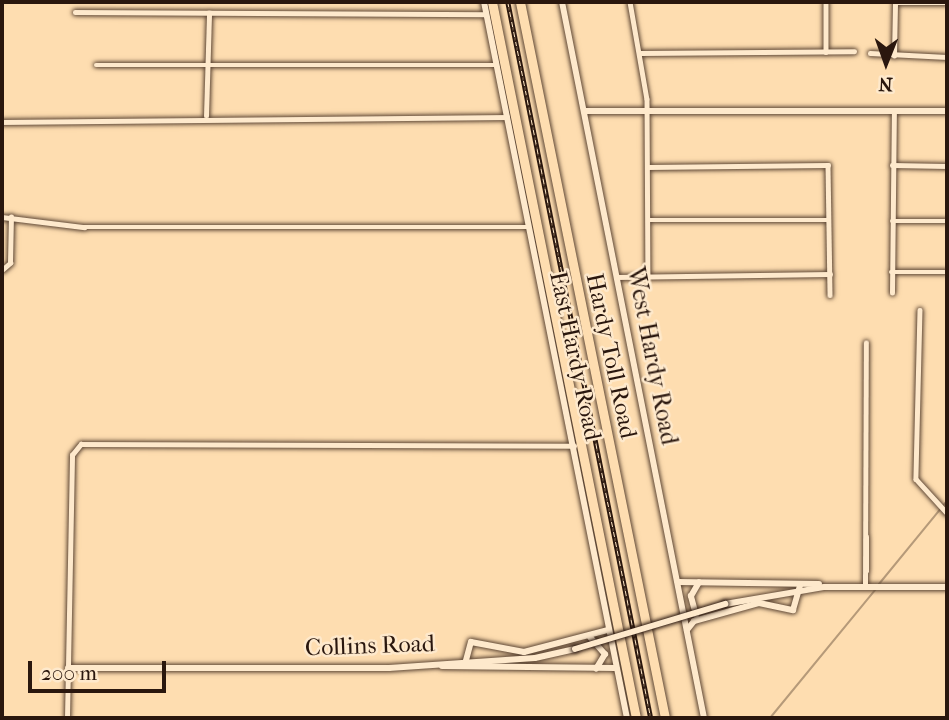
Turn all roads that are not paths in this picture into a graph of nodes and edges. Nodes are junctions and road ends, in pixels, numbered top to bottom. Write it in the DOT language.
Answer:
graph roads {
  1 [pos="484,2"];
  2 [pos="492,2"];
  3 [pos="520,2"];
  4 [pos="562,2"];
  5 [pos="631,2"];
  6 [pos="826,2"];
  7 [pos="895,3"];
  8 [pos="947,4"];
  9 [pos="75,12"];
  10 [pos="208,13"];
  11 [pos="487,14"];
  12 [pos="854,51"];
  13 [pos="826,52"];
  14 [pos="640,53"];
  15 [pos="870,54"];
  16 [pos="894,56"];
  17 [pos="947,57"];
  18 [pos="96,65"];
  19 [pos="207,65"];
  20 [pos="497,65"];
  21 [pos="894,110"];
  22 [pos="584,111"];
  23 [pos="647,111"];
  24 [pos="947,111"];
  25 [pos="206,116"];
  26 [pos="507,117"];
  27 [pos="2,122"];
  28 [pos="892,165"];
  29 [pos="947,166"];
  30 [pos="648,167"];
  31 [pos="2,217"];
  32 [pos="11,217"];
  33 [pos="649,220"];
  34 [pos="829,220"];
  35 [pos="892,220"];
  36 [pos="947,221"];
  37 [pos="529,228"];
  38 [pos="2,270"];
  39 [pos="891,272"];
  40 [pos="947,272"];
  41 [pos="830,274"];
  42 [pos="648,276"];
  43 [pos="616,277"];
  44 [pos="891,293"];
  45 [pos="830,295"];
  46 [pos="920,310"];
  47 [pos="866,343"];
  48 [pos="575,446"];
  49 [pos="947,513"];
  50 [pos="678,582"];
  51 [pos="699,582"];
  52 [pos="868,586"];
  53 [pos="800,587"];
  54 [pos="947,587"];
  55 [pos="703,618"];
  56 [pos="608,630"];
  57 [pos="687,631"];
  58 [pos="588,636"];
  59 [pos="465,664"];
  60 [pos="68,668"];
  61 [pos="615,668"];
  62 [pos="596,669"];
  63 [pos="67,718"];
  64 [pos="627,718"];
  65 [pos="636,718"];
  66 [pos="665,718"];
  67 [pos="704,718"];
  1 -- 11 [label="main road, East Hardy Road"];
  2 -- 65 [label="highway, Hardy Toll Road"];
  3 -- 66 [label="highway, Hardy Toll Road"];
  4 -- 22 [label="main road, West Hardy Road"];
  5 -- 14 [label="street"];
  6 -- 13 [label="street"];
  7 -- 8 [label="street"];
  7 -- 16 [label="street"];
  9 -- 10 [label="street"];
  10 -- 11 [label="street"];
  10 -- 19 [label="street"];
  11 -- 20 [label="main road, East Hardy Road"];
  12 -- 13 [label="street"];
  13 -- 14 [label="street"];
  14 -- 23 [label="street"];
  15 -- 16 [label="street"];
  16 -- 17 [label="street"];
  18 -- 19 [label="street"];
  19 -- 20 [label="street"];
  19 -- 25 [label="street"];
  20 -- 26 [label="main road, East Hardy Road"];
  21 -- 23 [label="main road"];
  21 -- 24 [label="main road"];
  21 -- 28 [label="street"];
  22 -- 23 [label="main road"];
  22 -- 43 [label="main road, West Hardy Road"];
  23 -- 30 [label="street"];
  25 -- 26 [label="street"];
  25 -- 27 [label="street"];
  26 -- 37 [label="main road, East Hardy Road"];
  28 -- 29 [label="street"];
  28 -- 35 [label="street"];
  30 -- 33 [label="street"];
  30 -- 34 [label="street"];
  31 -- 32 [label="street"];
  32 -- 37 [label="street"];
  32 -- 38 [label="street"];
  33 -- 34 [label="street"];
  33 -- 42 [label="street"];
  34 -- 41 [label="street"];
  35 -- 36 [label="street"];
  35 -- 39 [label="street"];
  37 -- 48 [label="main road, East Hardy Road"];
  39 -- 40 [label="street"];
  39 -- 44 [label="street"];
  41 -- 42 [label="street"];
  41 -- 45 [label="street"];
  42 -- 43 [label="street"];
  43 -- 50 [label="main road, West Hardy Road"];
  46 -- 49 [label="street"];
  47 -- 52 [label="street"];
  48 -- 56 [label="main road, East Hardy Road"];
  48 -- 60 [label="street"];
  50 -- 51 [label="main road"];
  50 -- 57 [label="main road, West Hardy Road"];
  51 -- 53 [label="main road"];
  51 -- 55 [label="main road"];
  52 -- 53 [label="main road"];
  52 -- 54 [label="main road"];
  53 -- 55 [label="main road"];
  53 -- 59 [label="main road, Collins Road, bridge"];
  55 -- 57 [label="main road"];
  56 -- 58 [label="main road"];
  56 -- 61 [label="main road, East Hardy Road"];
  57 -- 67 [label="main road, West Hardy Road"];
  58 -- 59 [label="main road"];
  58 -- 62 [label="main road"];
  59 -- 60 [label="main road, Collins Road"];
  59 -- 62 [label="main road"];
  60 -- 63 [label="street"];
  61 -- 62 [label="main road"];
  61 -- 64 [label="main road, East Hardy Road"];
}
